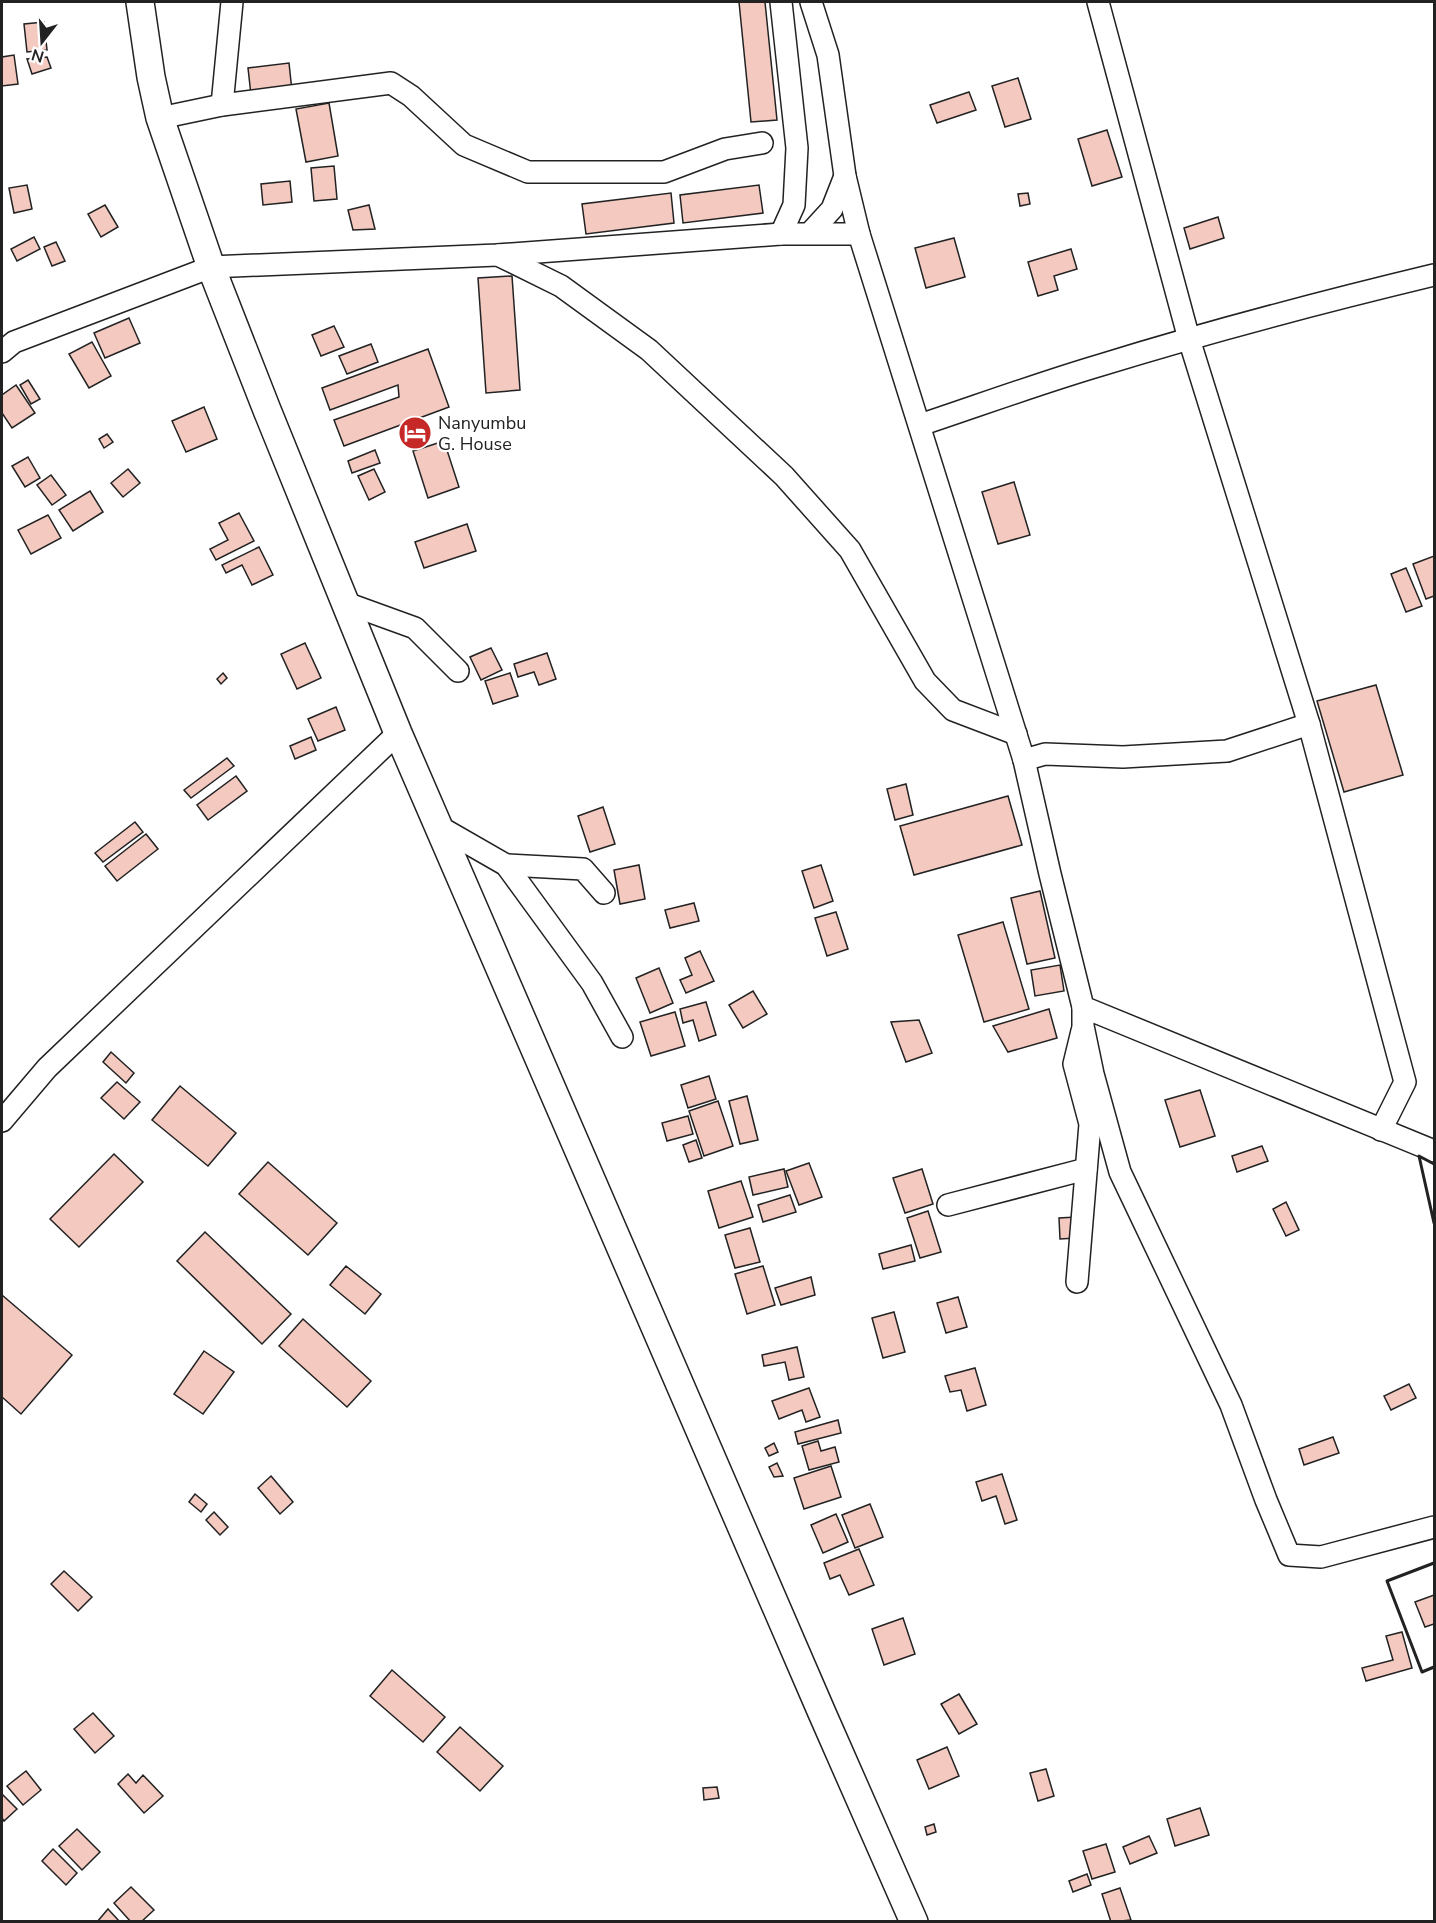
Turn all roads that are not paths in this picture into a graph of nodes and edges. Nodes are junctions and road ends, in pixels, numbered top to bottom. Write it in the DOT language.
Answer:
graph roads {
  1 [pos="140,2"];
  2 [pos="232,2"];
  3 [pos="781,2"];
  4 [pos="811,2"];
  5 [pos="1098,2"];
  6 [pos="222,105"];
  7 [pos="160,118"];
  8 [pos="762,142"];
  9 [pos="845,176"];
  10 [pos="810,233"];
  11 [pos="780,234"];
  12 [pos="859,234"];
  13 [pos="497,255"];
  14 [pos="211,267"];
  15 [pos="1434,275"];
  16 [pos="1189,339"];
  17 [pos="6,342"];
  18 [pos="920,425"];
  19 [pos="346,603"];
  20 [pos="458,671"];
  21 [pos="1309,724"];
  22 [pos="398,733"];
  23 [pos="1016,734"];
  24 [pos="1024,760"];
  25 [pos="438,826"];
  26 [pos="506,866"];
  27 [pos="604,893"];
  28 [pos="1083,1016"];
  29 [pos="622,1037"];
  30 [pos="2,1121"];
  31 [pos="1382,1130"];
  32 [pos="1434,1151"];
  33 [pos="1086,1169"];
  34 [pos="948,1205"];
  35 [pos="1077,1282"];
  36 [pos="1434,1527"];
  37 [pos="915,1922"];
  1 -- 7 [label="main road"];
  2 -- 6 [label="street"];
  3 -- 11 [label="street"];
  4 -- 9 [label="street"];
  5 -- 16 [label="street"];
  6 -- 7 [label="street"];
  6 -- 8 [label="street"];
  7 -- 14 [label="main road"];
  9 -- 10 [label="street"];
  9 -- 12 [label="street"];
  10 -- 11 [label="street"];
  10 -- 12 [label="street"];
  11 -- 13 [label="street"];
  12 -- 18 [label="street"];
  13 -- 14 [label="street"];
  13 -- 23 [label="street"];
  14 -- 17 [label="street"];
  14 -- 19 [label="main road"];
  15 -- 16 [label="street"];
  16 -- 18 [label="street"];
  16 -- 21 [label="street"];
  18 -- 23 [label="street"];
  19 -- 20 [label="street"];
  19 -- 22 [label="main road"];
  21 -- 24 [label="street"];
  21 -- 31 [label="street"];
  22 -- 25 [label="main road"];
  22 -- 30 [label="street"];
  23 -- 24 [label="street"];
  24 -- 28 [label="street"];
  25 -- 26 [label="street"];
  25 -- 37 [label="main road"];
  26 -- 27 [label="street"];
  26 -- 29 [label="street"];
  28 -- 31 [label="street"];
  28 -- 33 [label="street"];
  28 -- 36 [label="street"];
  31 -- 32 [label="street"];
  33 -- 34 [label="street"];
  33 -- 35 [label="street"];
}
